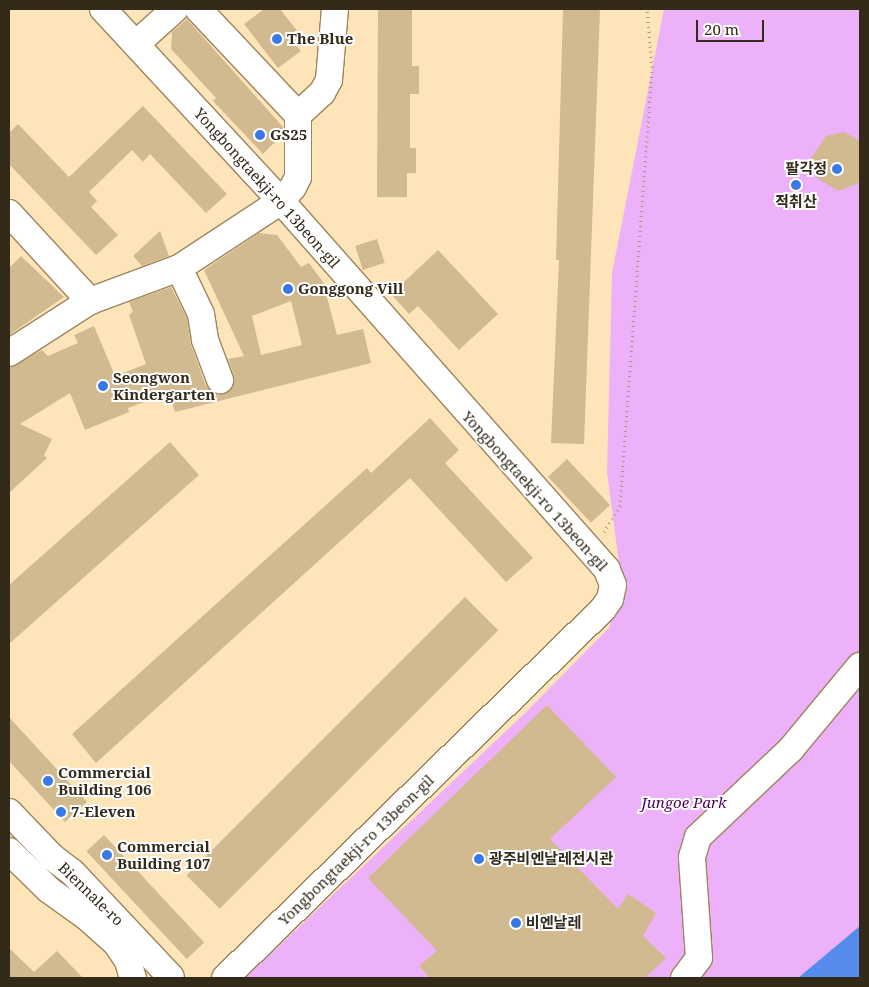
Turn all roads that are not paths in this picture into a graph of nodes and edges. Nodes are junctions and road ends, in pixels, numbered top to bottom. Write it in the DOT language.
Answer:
graph roads {
  1 [pos="103,9"];
  2 [pos="175,9"];
  3 [pos="198,9"];
  4 [pos="336,9"];
  5 [pos="136,44"];
  6 [pos="298,115"];
  7 [pos="281,201"];
  8 [pos="9,213"];
  9 [pos="179,268"];
  10 [pos="90,301"];
  11 [pos="9,353"];
  12 [pos="220,380"];
  13 [pos="860,666"];
  14 [pos="9,812"];
  15 [pos="9,836"];
  16 [pos="9,850"];
  17 [pos="9,866"];
  18 [pos="40,868"];
  19 [pos="115,978"];
  20 [pos="133,978"];
  21 [pos="166,978"];
  22 [pos="225,978"];
  23 [pos="684,978"];
  1 -- 5 [label="street, Yongbongtaekji-ro 13beon-gil"];
  2 -- 5 [label="street"];
  3 -- 6 [label="street"];
  4 -- 6 [label="street"];
  5 -- 7 [label="street, Yongbongtaekji-ro 13beon-gil"];
  6 -- 7 [label="street"];
  7 -- 9 [label="street"];
  7 -- 22 [label="street, Yongbongtaekji-ro 13beon-gil"];
  8 -- 10 [label="street"];
  9 -- 10 [label="street"];
  9 -- 12 [label="street"];
  10 -- 11 [label="street"];
  13 -- 23 [label="street"];
  14 -- 21 [label="street, Biennale-ro"];
  15 -- 18 [label="street"];
  16 -- 20 [label="street, Biennale-ro"];
  17 -- 19 [label="street"];
}
